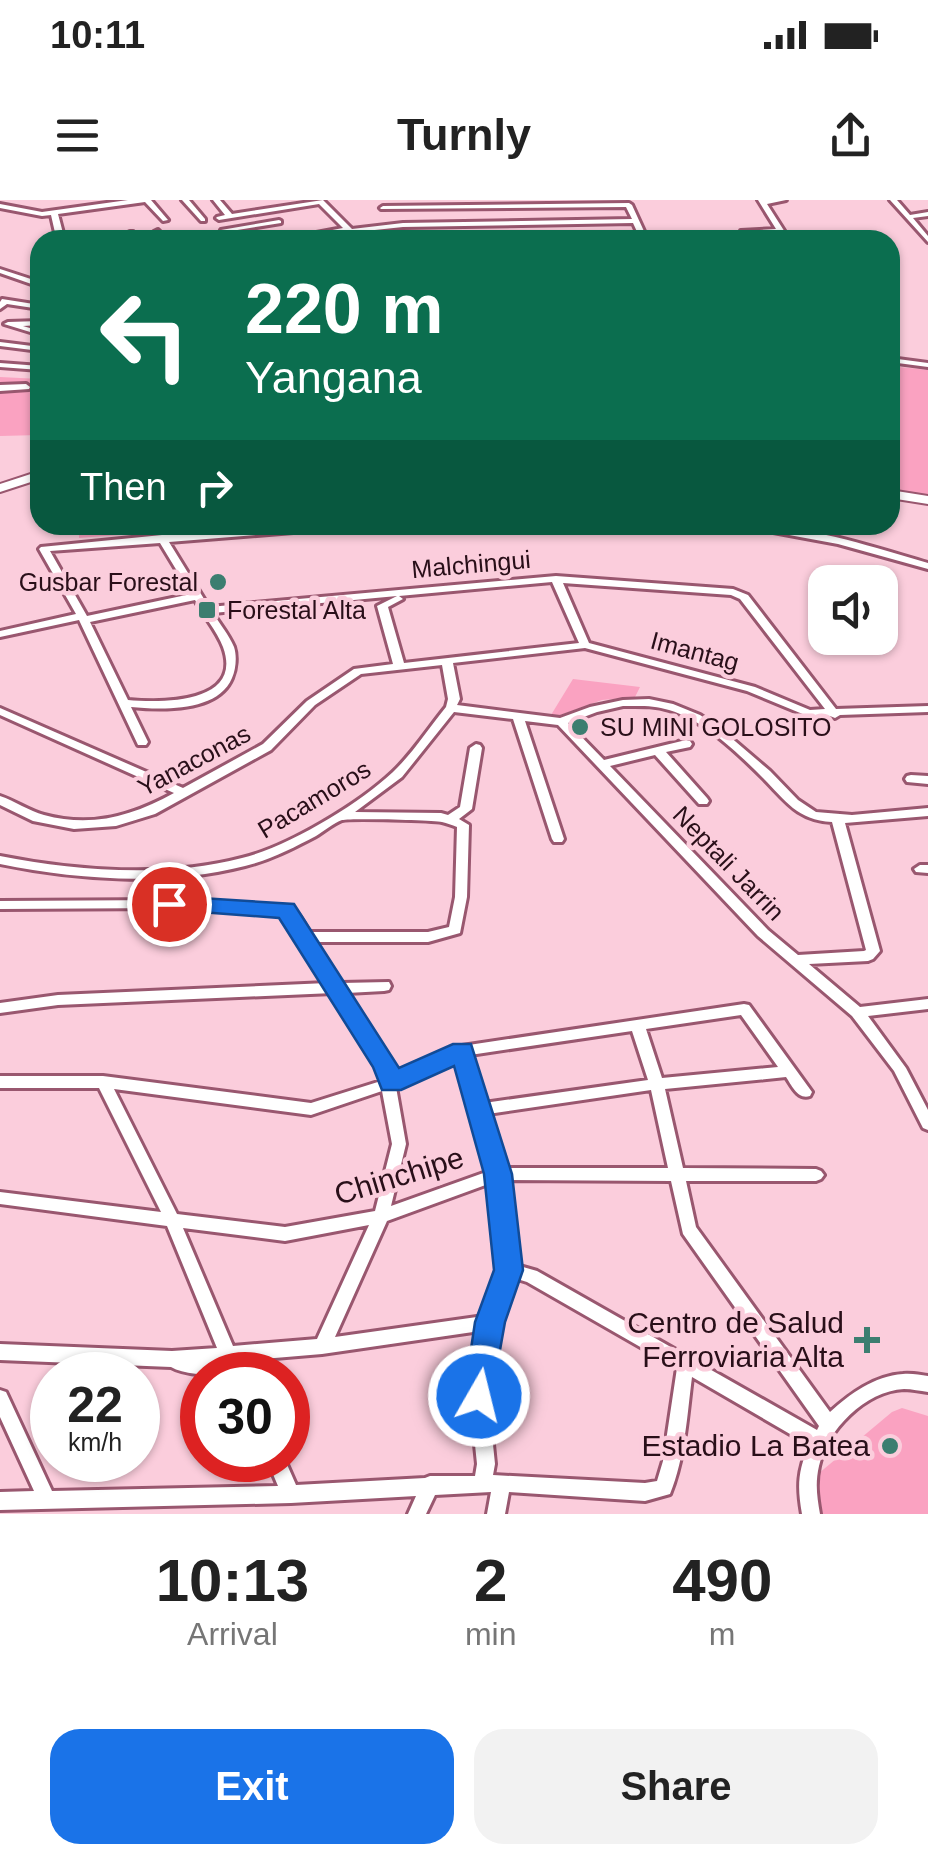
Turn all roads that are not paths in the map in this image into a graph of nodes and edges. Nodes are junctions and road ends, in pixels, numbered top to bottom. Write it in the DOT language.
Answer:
graph roads {
  1 [pos="145,200"];
  2 [pos="185,200"];
  3 [pos="216,200"];
  4 [pos="260,200"];
  5 [pos="372,200"];
  6 [pos="783,200"];
  7 [pos="893,200"];
  8 [pos="320,201"];
  9 [pos="761,201"];
  10 [pos="480,204"];
  11 [pos="0,206"];
  12 [pos="382,208"];
  13 [pos="269,210"];
  14 [pos="54,213"];
  15 [pos="928,214"];
  16 [pos="230,216"];
  17 [pos="908,217"];
  18 [pos="165,220"];
  19 [pos="203,220"];
  20 [pos="636,220"];
  21 [pos="279,222"];
  22 [pos="483,224"];
  23 [pos="403,225"];
  24 [pos="58,230"];
  25 [pos="225,230"];
  26 [pos="286,230"];
  27 [pos="349,230"];
  28 [pos="484,230"];
  29 [pos="640,230"];
  30 [pos="779,230"];
  31 [pos="928,239"];
  32 [pos="0,271"];
  33 [pos="30,280"];
  34 [pos="30,305"];
  35 [pos="0,308"];
  36 [pos="30,324"];
  37 [pos="30,330"];
  38 [pos="0,344"];
  39 [pos="30,348"];
  40 [pos="900,361"];
  41 [pos="0,364"];
  42 [pos="928,365"];
  43 [pos="30,367"];
  44 [pos="26,386"];
  45 [pos="0,388"];
  46 [pos="30,469"];
  47 [pos="30,478"];
  48 [pos="0,479"];
  49 [pos="0,488"];
  50 [pos="900,496"];
  51 [pos="928,500"];
  52 [pos="900,505"];
  53 [pos="928,509"];
  54 [pos="204,535"];
  55 [pos="809,535"];
  56 [pos="162,538"];
  57 [pos="928,566"];
  58 [pos="556,579"];
  59 [pos="428,590"];
  60 [pos="198,596"];
  61 [pos="207,610"];
  62 [pos="83,618"];
  63 [pos="0,634"];
  64 [pos="585,645"];
  65 [pos="447,660"];
  66 [pos="399,665"];
  67 [pos="123,703"];
  68 [pos="450,708"];
  69 [pos="928,709"];
  70 [pos="0,711"];
  71 [pos="835,715"];
  72 [pos="518,718"];
  73 [pos="561,722"];
  74 [pos="142,742"];
  75 [pos="686,744"];
  76 [pos="476,748"];
  77 [pos="658,751"];
  78 [pos="602,764"];
  79 [pos="911,779"];
  80 [pos="928,780"];
  81 [pos="183,793"];
  82 [pos="0,800"];
  83 [pos="703,801"];
  84 [pos="928,812"];
  85 [pos="337,816"];
  86 [pos="837,818"];
  87 [pos="450,819"];
  88 [pos="558,839"];
  89 [pos="0,860"];
  90 [pos="3,907"];
  91 [pos="306,938"];
  92 [pos="797,960"];
  93 [pos="384,986"];
  94 [pos="336,991"];
  95 [pos="928,1004"];
  96 [pos="0,1008"];
  97 [pos="857,1012"];
  98 [pos="637,1024"];
  99 [pos="462,1051"];
  100 [pos="790,1071"];
  101 [pos="0,1082"];
  102 [pos="103,1082"];
  103 [pos="391,1083"];
  104 [pos="657,1084"];
  105 [pos="805,1092"];
  106 [pos="482,1109"];
  107 [pos="928,1124"];
  108 [pos="498,1174"];
  109 [pos="816,1174"];
  110 [pos="678,1176"];
  111 [pos="0,1198"];
  112 [pos="381,1216"];
  113 [pos="170,1217"];
  114 [pos="509,1270"];
  115 [pos="490,1322"];
  116 [pos="322,1346"];
  117 [pos="0,1352"];
  118 [pos="227,1352"];
  119 [pos="252,1352"];
  120 [pos="180,1358"];
  121 [pos="172,1359"];
  122 [pos="180,1362"];
  123 [pos="686,1363"];
  124 [pos="928,1384"];
  125 [pos="0,1398"];
  126 [pos="824,1434"];
  127 [pos="286,1482"];
  128 [pos="491,1483"];
  129 [pos="430,1485"];
  130 [pos="292,1494"];
  131 [pos="46,1500"];
  132 [pos="0,1501"];
  133 [pos="417,1514"];
  134 [pos="496,1514"];
  135 [pos="811,1514"];
  1 -- 14 [label="street"];
  1 -- 18 [label="street"];
  2 -- 19 [label="street"];
  3 -- 16 [label="street"];
  4 -- 13 [label="street"];
  5 -- 12 [label="street"];
  6 -- 9 [label="street"];
  7 -- 17 [label="street"];
  8 -- 13 [label="street"];
  8 -- 27 [label="street"];
  9 -- 30 [label="street"];
  10 -- 12 [label="street"];
  10 -- 20 [label="street"];
  10 -- 22 [label="street"];
  11 -- 14 [label="street"];
  12 -- 23 [label="street"];
  13 -- 16 [label="street"];
  13 -- 21 [label="street"];
  14 -- 24 [label="street"];
  15 -- 17 [label="street"];
  16 -- 25 [label="street"];
  17 -- 31 [label="street"];
  20 -- 22 [label="street"];
  20 -- 29 [label="street"];
  21 -- 25 [label="street"];
  21 -- 26 [label="street"];
  22 -- 23 [label="street"];
  22 -- 28 [label="street"];
  23 -- 27 [label="street"];
  32 -- 33 [label="street"];
  34 -- 35 [label="street"];
  36 -- 37 [label="street"];
  38 -- 39 [label="street"];
  40 -- 42 [label="street"];
  41 -- 43 [label="street"];
  44 -- 45 [label="street"];
  46 -- 48 [label="highway"];
  47 -- 49 [label="highway"];
  50 -- 51 [label="highway"];
  52 -- 53 [label="highway"];
  54 -- 56 [label="street"];
  55 -- 57 [label="street"];
  56 -- 60 [label="street"];
  56 -- 62 [label="street"];
  58 -- 59 [label="street, Malchingui"];
  58 -- 64 [label="street"];
  58 -- 71 [label="street, Malchingui"];
  59 -- 61 [label="street, Malchingui"];
  59 -- 66 [label="street"];
  60 -- 61 [label="street"];
  60 -- 62 [label="street"];
  61 -- 67 [label="street"];
  62 -- 63 [label="street"];
  62 -- 67 [label="street"];
  64 -- 65 [label="street, Imantag"];
  64 -- 71 [label="street, Imantag"];
  65 -- 66 [label="street, Yanaconas"];
  65 -- 68 [label="street"];
  66 -- 81 [label="street, Yanaconas"];
  67 -- 74 [label="street"];
  68 -- 72 [label="street"];
  68 -- 85 [label="street, Pacamoros"];
  69 -- 71 [label="street, Imantag"];
  70 -- 81 [label="street"];
  72 -- 73 [label="street"];
  72 -- 88 [label="street"];
  73 -- 78 [label="street, Neptali Jarrin"];
  73 -- 86 [label="street"];
  75 -- 77 [label="street"];
  76 -- 87 [label="street"];
  77 -- 78 [label="street"];
  77 -- 83 [label="street"];
  78 -- 92 [label="street, Neptali Jarrin"];
  79 -- 80 [label="street"];
  81 -- 82 [label="street, Yanaconas"];
  84 -- 86 [label="street"];
  85 -- 87 [label="street"];
  85 -- 89 [label="street, Pacamoros"];
  86 -- 92 [label="street"];
  87 -- 91 [label="street"];
  90 -- 91 [label="street"];
  91 -- 94 [label="street"];
  92 -- 97 [label="street, Neptali Jarrin"];
  93 -- 94 [label="street"];
  94 -- 96 [label="street"];
  94 -- 103 [label="street"];
  95 -- 97 [label="street"];
  97 -- 107 [label="street, Neptali Jarrin"];
  98 -- 99 [label="street"];
  98 -- 100 [label="street"];
  98 -- 104 [label="street"];
  99 -- 103 [label="street"];
  99 -- 106 [label="street"];
  100 -- 104 [label="street"];
  100 -- 105 [label="street"];
  101 -- 102 [label="street"];
  102 -- 103 [label="street"];
  102 -- 113 [label="street"];
  103 -- 112 [label="street"];
  104 -- 106 [label="street"];
  104 -- 110 [label="street"];
  106 -- 108 [label="street"];
  108 -- 110 [label="street, Chinchipe"];
  108 -- 112 [label="street, Chinchipe"];
  108 -- 114 [label="street"];
  109 -- 110 [label="street, Chinchipe"];
  110 -- 126 [label="street"];
  111 -- 113 [label="street, Chinchipe"];
  112 -- 113 [label="street, Chinchipe"];
  112 -- 116 [label="street"];
  113 -- 118 [label="street"];
  114 -- 115 [label="street"];
  114 -- 123 [label="street"];
  115 -- 116 [label="street"];
  115 -- 128 [label="street"];
  116 -- 119 [label="street"];
  117 -- 121 [label="street"];
  120 -- 121 [label="street"];
  121 -- 122 [label="street"];
  123 -- 126 [label="street"];
  123 -- 128 [label="street"];
  124 -- 126 [label="street"];
  125 -- 131 [label="street"];
  126 -- 135 [label="street"];
  127 -- 130 [label="street"];
  128 -- 129 [label="street"];
  128 -- 134 [label="street"];
  129 -- 130 [label="street"];
  129 -- 133 [label="street"];
  130 -- 131 [label="street"];
  131 -- 132 [label="street"];
}
